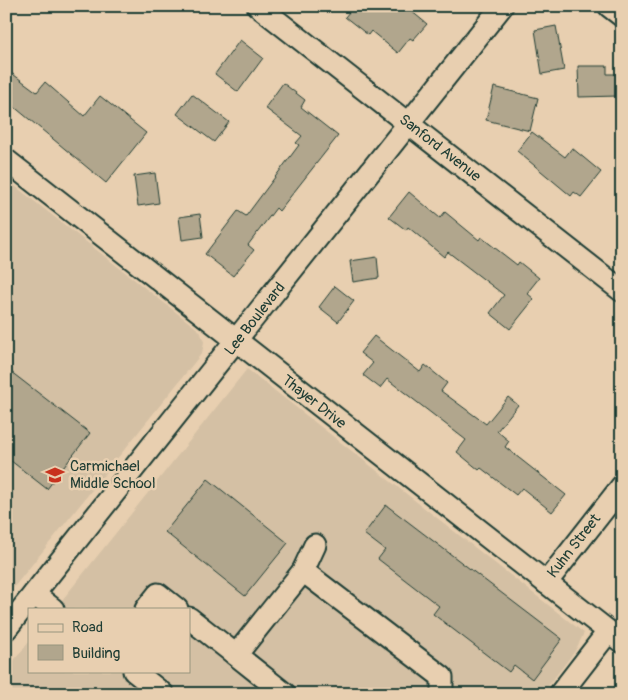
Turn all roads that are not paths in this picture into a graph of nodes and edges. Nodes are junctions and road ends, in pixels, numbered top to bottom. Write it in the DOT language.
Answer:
graph roads {
  1 [pos="258,6"];
  2 [pos="502,6"];
  3 [pos="609,6"];
  4 [pos="622,16"];
  5 [pos="409,124"];
  6 [pos="6,160"];
  7 [pos="622,291"];
  8 [pos="237,341"];
  9 [pos="622,486"];
  10 [pos="315,545"];
  11 [pos="303,571"];
  12 [pos="546,583"];
  13 [pos="34,594"];
  14 [pos="52,608"];
  15 [pos="147,608"];
  16 [pos="176,608"];
  17 [pos="190,619"];
  18 [pos="6,629"];
  19 [pos="615,637"];
  20 [pos="236,655"];
  21 [pos="135,672"];
  22 [pos="163,694"];
  23 [pos="285,694"];
  24 [pos="442,694"];
  25 [pos="560,694"];
  1 -- 5 [label="street, Sanford Avenue"];
  2 -- 5 [label="street, Lee Boulevard"];
  3 -- 4 [label="street"];
  5 -- 7 [label="street, Sanford Avenue"];
  5 -- 8 [label="street, Lee Boulevard"];
  6 -- 8 [label="street, Thayer Drive"];
  8 -- 12 [label="street, Thayer Drive"];
  8 -- 13 [label="street, Lee Boulevard"];
  9 -- 12 [label="street, Kuhn Street"];
  10 -- 11 [label="street"];
  11 -- 20 [label="street"];
  11 -- 24 [label="street"];
  12 -- 19 [label="street, Thayer Drive"];
  13 -- 14 [label="street"];
  13 -- 18 [label="street, Lee Boulevard"];
  15 -- 16 [label="street"];
  17 -- 20 [label="street"];
  19 -- 25 [label="street"];
  20 -- 23 [label="street"];
  21 -- 22 [label="street"];
}
